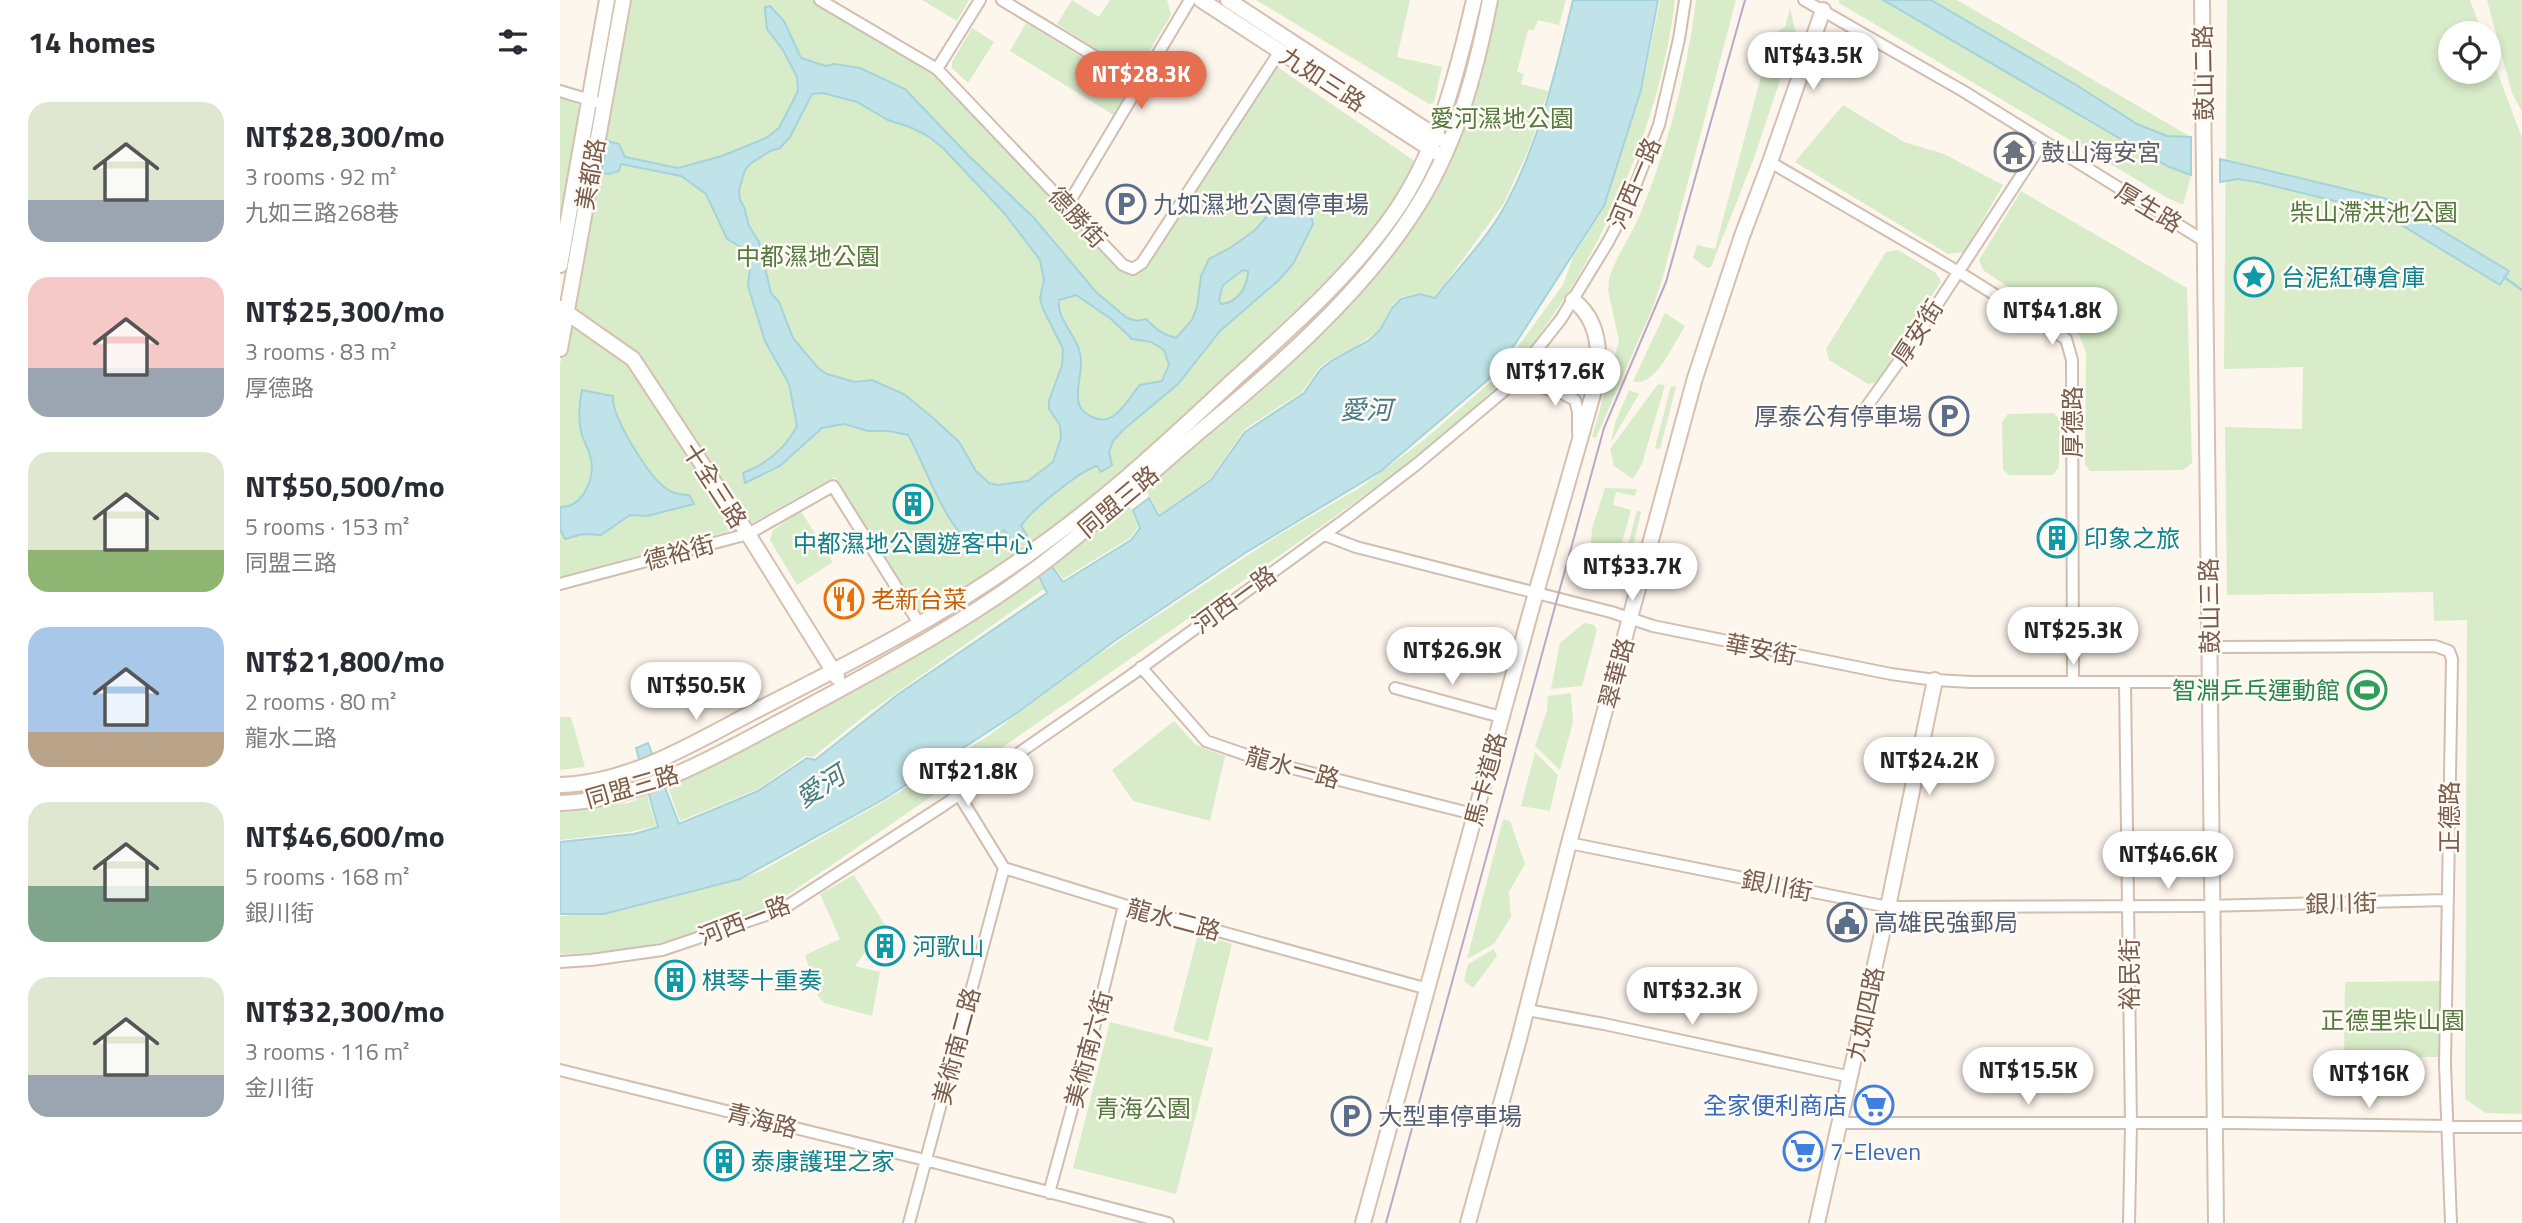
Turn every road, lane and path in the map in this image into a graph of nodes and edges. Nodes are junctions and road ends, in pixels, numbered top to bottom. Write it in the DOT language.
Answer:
graph roads {
  1 [pos="607,0"];
  2 [pos="623,0"];
  3 [pos="820,0"];
  4 [pos="980,0"];
  5 [pos="1002,0"];
  6 [pos="1190,0"];
  7 [pos="1201,0"];
  8 [pos="1228,0"];
  9 [pos="1474,0"];
  10 [pos="1490,0"];
  11 [pos="1685,0"];
  12 [pos="1804,0"];
  13 [pos="2202,0"];
  14 [pos="1823,10"];
  15 [pos="1465,36"];
  16 [pos="1482,41"];
  17 [pos="1280,51"];
  18 [pos="937,69"];
  19 [pos="1139,83"];
  20 [pos="560,91"];
  21 [pos="596,102"];
  22 [pos="1432,142"];
  23 [pos="2043,142"];
  24 [pos="1447,152"];
  25 [pos="1770,162"];
  26 [pos="1067,206"];
  27 [pos="2206,242"];
  28 [pos="560,265"];
  29 [pos="1957,271"];
  30 [pos="1573,300"];
  31 [pos="563,310"];
  32 [pos="560,349"];
  33 [pos="1514,379"];
  34 [pos="1860,416"];
  35 [pos="1577,452"];
  36 [pos="748,534"];
  37 [pos="1325,535"];
  38 [pos="560,584"];
  39 [pos="1536,593"];
  40 [pos="1630,619"];
  41 [pos="920,625"];
  42 [pos="2210,648"];
  43 [pos="1141,667"];
  44 [pos="834,671"];
  45 [pos="1935,680"];
  46 [pos="2073,682"];
  47 [pos="2210,682"];
  48 [pos="2125,683"];
  49 [pos="843,688"];
  50 [pos="1395,688"];
  51 [pos="1502,717"];
  52 [pos="560,785"];
  53 [pos="960,795"];
  54 [pos="560,803"];
  55 [pos="1476,814"];
  56 [pos="1569,843"];
  57 [pos="1004,868"];
  58 [pos="2448,900"];
  59 [pos="1124,905"];
  60 [pos="2129,906"];
  61 [pos="2213,906"];
  62 [pos="1888,907"];
  63 [pos="560,962"];
  64 [pos="1428,989"];
  65 [pos="1527,1010"];
  66 [pos="560,1069"];
  67 [pos="1851,1077"];
  68 [pos="1840,1123"];
  69 [pos="2216,1123"];
  70 [pos="2131,1124"];
  71 [pos="2446,1127"];
  72 [pos="2522,1127"];
  73 [pos="925,1160"];
  74 [pos="1049,1193"];
  75 [pos="908,1223"];
  76 [pos="1168,1223"];
  77 [pos="1363,1223"];
  78 [pos="1468,1223"];
  79 [pos="1817,1223"];
  80 [pos="2129,1223"];
  81 [pos="2216,1223"];
  82 [pos="2451,1223"];
  1 -- 21 [label="street, 美都路"];
  2 -- 21 [label="street, 美都路"];
  3 -- 18 [label="street, 德勝街"];
  4 -- 18 [label="street"];
  5 -- 19 [label="street"];
  6 -- 19 [label="street"];
  7 -- 17 [label="street, 九如三路"];
  8 -- 22 [label="street, 九如三路"];
  9 -- 15 [label="street, 同盟三路"];
  10 -- 16 [label="street, 同盟三路"];
  11 -- 30 [label="street, 河西一路"];
  12 -- 14 [label="street, 厚生路"];
  13 -- 27 [label="street, 鼓山二路"];
  14 -- 23 [label="street, 厚生路"];
  14 -- 25 [label="street, 翠華路"];
  15 -- 16 [label="street"];
  15 -- 22 [label="street, 同盟三路"];
  16 -- 24 [label="street, 同盟三路"];
  17 -- 22 [label="street, 九如三路"];
  17 -- 26 [label="street, 德勝街"];
  18 -- 26 [label="street, 德勝街"];
  19 -- 26 [label="street"];
  20 -- 21 [label="street"];
  21 -- 28 [label="street, 美都路"];
  21 -- 31 [label="street, 美都路"];
  22 -- 24 [label="street, 九如三路"];
  22 -- 41 [label="street, 同盟三路"];
  23 -- 27 [label="street, 厚生路"];
  23 -- 29 [label="street, 厚安街"];
  24 -- 49 [label="street, 同盟三路"];
  25 -- 29 [label="street, 厚德路"];
  25 -- 40 [label="street, 翠華路"];
  27 -- 42 [label="street, 鼓山三路"];
  29 -- 34 [label="street, 厚安街"];
  29 -- 46 [label="street, 厚德路"];
  30 -- 33 [label="street, 河西一路"];
  30 -- 35 [label="street, 馬卡道路"];
  31 -- 32 [label="street, 美都路"];
  31 -- 36 [label="street, 十全三路"];
  33 -- 35 [label="street"];
  33 -- 37 [label="street, 河西一路"];
  35 -- 39 [label="street, 馬卡道路"];
  36 -- 38 [label="street, 德裕街"];
  36 -- 41 [label="street, 德裕街"];
  36 -- 44 [label="street, 十全三路"];
  37 -- 39 [label="street, 華安街"];
  37 -- 43 [label="street, 河西一路"];
  39 -- 40 [label="street, 華安街"];
  39 -- 51 [label="street, 馬卡道路"];
  40 -- 45 [label="street, 華安街"];
  40 -- 56 [label="street, 翠華路"];
  41 -- 44 [label="street, 同盟三路"];
  42 -- 47 [label="street, 鼓山三路"];
  42 -- 58 [label="street, 正德路"];
  43 -- 53 [label="street, 河西一路"];
  43 -- 55 [label="street, 龍水一路"];
  44 -- 49 [label="street, 十全三路"];
  44 -- 52 [label="street, 同盟三路"];
  45 -- 46 [label="street, 華安街"];
  45 -- 62 [label="street, 九如四路"];
  46 -- 48 [label="street, 華安街"];
  47 -- 48 [label="street, 華安街"];
  47 -- 61 [label="street, 鼓山三路"];
  48 -- 60 [label="street, 裕民街"];
  49 -- 54 [label="street, 同盟三路"];
  50 -- 51 [label="street"];
  51 -- 55 [label="street, 馬卡道路"];
  53 -- 57 [label="street"];
  53 -- 63 [label="street, 河西一路"];
  55 -- 64 [label="street, 馬卡道路"];
  56 -- 62 [label="street, 銀川街"];
  56 -- 65 [label="street, 翠華路"];
  57 -- 59 [label="street, 龍水二路"];
  57 -- 73 [label="street, 美術南二路"];
  58 -- 61 [label="street, 銀川街"];
  58 -- 71 [label="street, 正德路"];
  59 -- 64 [label="street, 龍水二路"];
  59 -- 74 [label="street, 美術南六街"];
  60 -- 61 [label="street, 銀川街"];
  60 -- 62 [label="street, 銀川街"];
  60 -- 70 [label="street, 裕民街"];
  61 -- 69 [label="street, 鼓山三路"];
  62 -- 67 [label="street, 九如四路"];
  64 -- 77 [label="street, 馬卡道路"];
  65 -- 67 [label="street"];
  65 -- 78 [label="street, 翠華路"];
  66 -- 73 [label="street, 青海路"];
  67 -- 68 [label="street, 九如四路"];
  68 -- 70 [label="street"];
  68 -- 79 [label="street, 九如四路"];
  69 -- 70 [label="street"];
  69 -- 71 [label="street"];
  69 -- 81 [label="street, 鼓山三路"];
  70 -- 80 [label="street, 裕民街"];
  71 -- 72 [label="street"];
  71 -- 82 [label="street, 正德路"];
  73 -- 74 [label="street, 青海路"];
  73 -- 75 [label="street, 美術南二路"];
  74 -- 76 [label="street, 青海路"];
}
